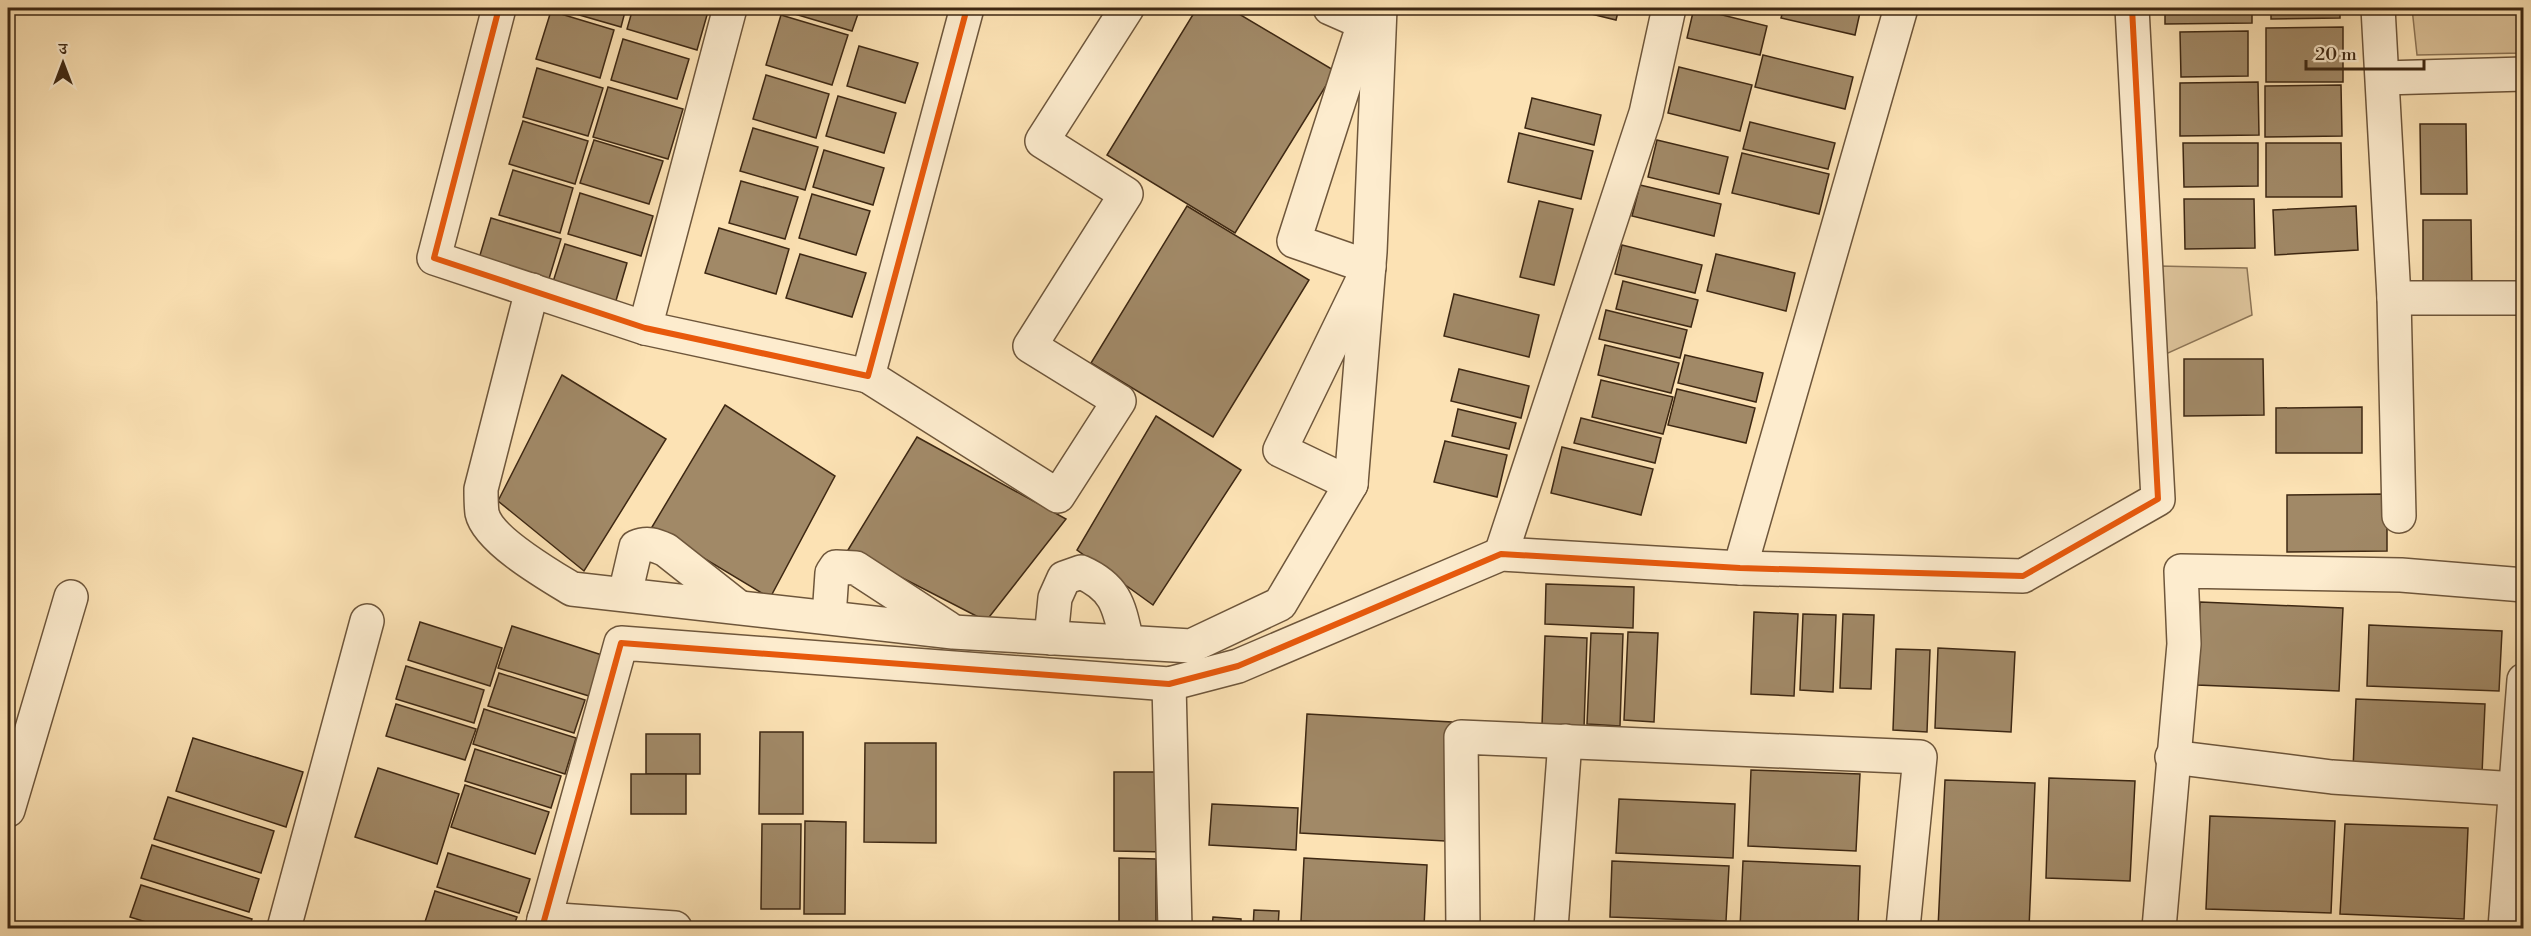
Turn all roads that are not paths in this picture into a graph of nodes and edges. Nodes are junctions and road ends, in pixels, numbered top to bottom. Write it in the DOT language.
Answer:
graph roads {
  1 [pos="499,8"];
  2 [pos="730,8"];
  3 [pos="967,8"];
  4 [pos="1127,8"];
  5 [pos="1330,8"];
  6 [pos="1670,8"];
  7 [pos="1902,8"];
  8 [pos="2132,8"];
  9 [pos="2378,8"];
  10 [pos="1375,18"];
  11 [pos="2523,74"];
  12 [pos="2383,78"];
  13 [pos="1369,267"];
  14 [pos="532,291"];
  15 [pos="2394,298"];
  16 [pos="2523,298"];
  17 [pos="645,328"];
  18 [pos="868,376"];
  19 [pos="1351,484"];
  20 [pos="2399,516"];
  21 [pos="1501,554"];
  22 [pos="1740,568"];
  23 [pos="2523,585"];
  24 [pos="625,594"];
  25 [pos="71,597"];
  26 [pos="737,606"];
  27 [pos="829,617"];
  28 [pos="367,621"];
  29 [pos="1231,627"];
  30 [pos="953,632"];
  31 [pos="1051,638"];
  32 [pos="1127,642"];
  33 [pos="1238,666"];
  34 [pos="2523,680"];
  35 [pos="1169,684"];
  36 [pos="1565,741"];
  37 [pos="2172,757"];
  38 [pos="2516,789"];
  39 [pos="8,810"];
  40 [pos="543,924"];
  41 [pos="284,928"];
  42 [pos="675,928"];
  43 [pos="1175,928"];
  44 [pos="1463,928"];
  45 [pos="1551,928"];
  46 [pos="1903,928"];
  47 [pos="2159,928"];
  48 [pos="2505,928"];
  1 -- 14 [label="street"];
  2 -- 17 [label="street"];
  3 -- 18 [label="street"];
  4 -- 18 [label="street"];
  5 -- 10 [label="street"];
  6 -- 21 [label="street"];
  7 -- 22 [label="street"];
  8 -- 22 [label="street"];
  9 -- 12 [label="street"];
  10 -- 13 [label="street"];
  10 -- 13 [label="street"];
  11 -- 12 [label="street"];
  12 -- 15 [label="street"];
  13 -- 19 [label="street"];
  13 -- 19 [label="street"];
  14 -- 17 [label="street"];
  14 -- 24 [label="street"];
  15 -- 16 [label="street"];
  15 -- 20 [label="street"];
  17 -- 18 [label="street"];
  19 -- 29 [label="street"];
  21 -- 22 [label="street"];
  21 -- 33 [label="street"];
  23 -- 37 [label="street"];
  24 -- 26 [label="street"];
  24 -- 26 [label="street"];
  25 -- 39 [label="street"];
  26 -- 27 [label="street"];
  27 -- 30 [label="street"];
  27 -- 30 [label="street"];
  28 -- 41 [label="street"];
  29 -- 32 [label="street"];
  29 -- 33 [label="street"];
  30 -- 31 [label="street"];
  31 -- 32 [label="street"];
  31 -- 32 [label="street"];
  33 -- 35 [label="street"];
  34 -- 38 [label="street"];
  35 -- 40 [label="street"];
  35 -- 43 [label="street"];
  36 -- 44 [label="street"];
  36 -- 45 [label="street"];
  36 -- 46 [label="street"];
  37 -- 38 [label="street"];
  37 -- 47 [label="street"];
  38 -- 48 [label="street"];
  40 -- 42 [label="street"];
}
